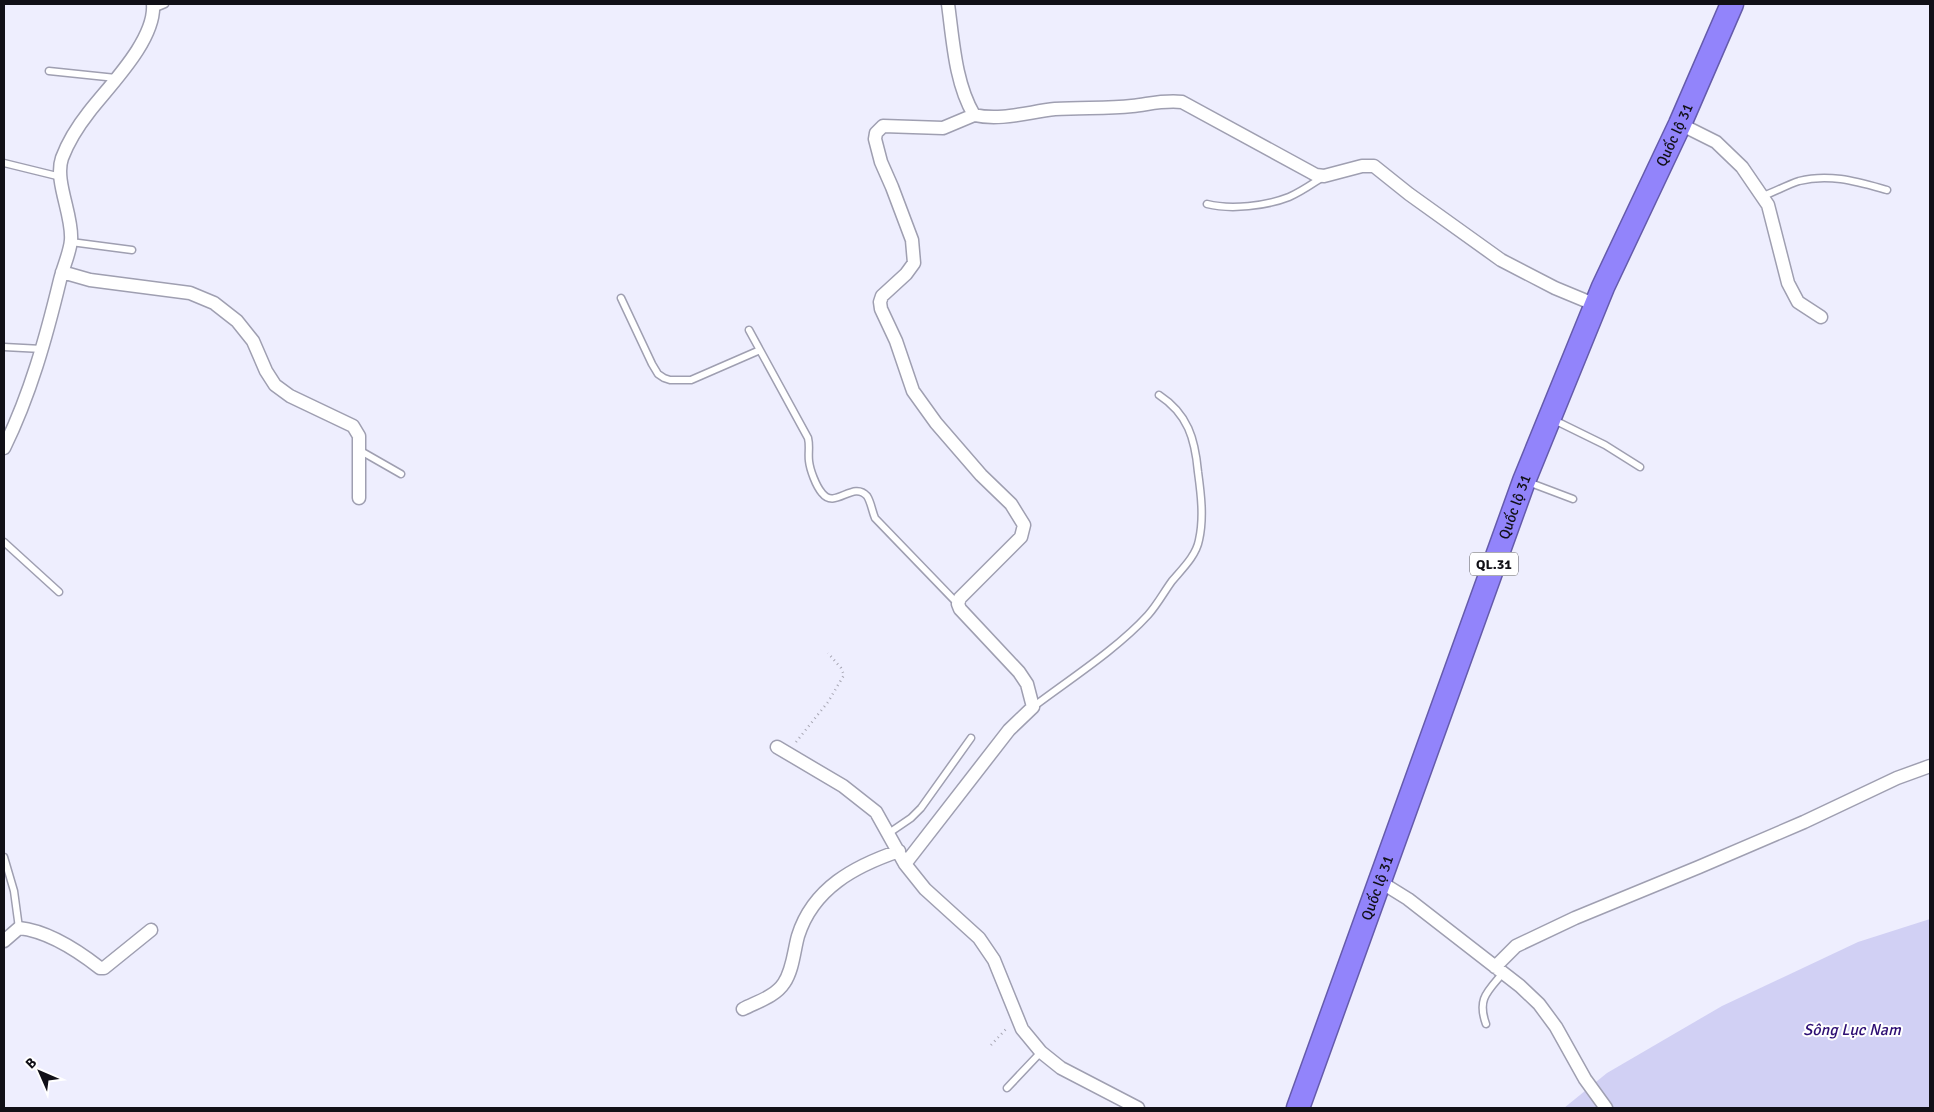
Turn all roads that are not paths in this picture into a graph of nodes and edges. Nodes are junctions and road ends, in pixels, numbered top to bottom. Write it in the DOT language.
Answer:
graph roads {
  1 [pos="165,4"];
  2 [pos="948,4"];
  3 [pos="153,7"];
  4 [pos="1727,17"];
  5 [pos="49,71"];
  6 [pos="117,78"];
  7 [pos="974,115"];
  8 [pos="1680,124"];
  9 [pos="4,163"];
  10 [pos="1324,176"];
  11 [pos="61,177"];
  12 [pos="1887,190"];
  13 [pos="1763,196"];
  14 [pos="1208,204"];
  15 [pos="71,242"];
  16 [pos="132,250"];
  17 [pos="62,272"];
  18 [pos="621,298"];
  19 [pos="1596,305"];
  20 [pos="1821,317"];
  21 [pos="749,330"];
  22 [pos="4,347"];
  23 [pos="42,348"];
  24 [pos="760,350"];
  25 [pos="1159,395"];
  26 [pos="1549,418"];
  27 [pos="4,448"];
  28 [pos="359,450"];
  29 [pos="1640,467"];
  30 [pos="401,474"];
  31 [pos="1524,481"];
  32 [pos="359,498"];
  33 [pos="1573,499"];
  34 [pos="4,542"];
  35 [pos="60,592"];
  36 [pos="958,604"];
  37 [pos="1033,707"];
  38 [pos="972,738"];
  39 [pos="782,750"];
  40 [pos="1930,766"];
  41 [pos="889,833"];
  42 [pos="899,851"];
  43 [pos="4,857"];
  44 [pos="905,864"];
  45 [pos="1379,881"];
  46 [pos="18,928"];
  47 [pos="151,930"];
  48 [pos="4,941"];
  49 [pos="1499,970"];
  50 [pos="742,1009"];
  51 [pos="1486,1024"];
  52 [pos="1041,1052"];
  53 [pos="1007,1088"];
  54 [pos="1138,1108"];
  55 [pos="1298,1108"];
  56 [pos="1606,1108"];
  1 -- 3 [label="lane"];
  2 -- 7 [label="street"];
  3 -- 6 [label="street"];
  4 -- 8 [label="highway, Quốc lộ 31 / QL.31"];
  5 -- 6 [label="lane"];
  6 -- 11 [label="street"];
  7 -- 10 [label="street"];
  7 -- 36 [label="street"];
  8 -- 13 [label="street"];
  8 -- 19 [label="highway, Quốc lộ 31 / QL.31"];
  9 -- 11 [label="lane"];
  10 -- 14 [label="lane"];
  10 -- 19 [label="street"];
  11 -- 15 [label="street"];
  12 -- 13 [label="lane"];
  13 -- 20 [label="street"];
  15 -- 16 [label="lane"];
  15 -- 17 [label="street"];
  17 -- 23 [label="street"];
  17 -- 28 [label="street"];
  18 -- 24 [label="lane"];
  19 -- 26 [label="highway, Quốc lộ 31 / QL.31"];
  21 -- 24 [label="lane"];
  22 -- 23 [label="lane"];
  23 -- 27 [label="street"];
  24 -- 36 [label="lane"];
  25 -- 37 [label="lane"];
  26 -- 29 [label="lane"];
  26 -- 31 [label="highway, Quốc lộ 31 / QL.31"];
  28 -- 30 [label="lane"];
  28 -- 32 [label="street"];
  31 -- 33 [label="lane"];
  31 -- 45 [label="highway, Quốc lộ 31 / QL.31"];
  34 -- 35 [label="lane"];
  36 -- 37 [label="street"];
  37 -- 44 [label="street"];
  38 -- 41 [label="lane"];
  39 -- 41 [label="street"];
  40 -- 49 [label="street"];
  41 -- 42 [label="street"];
  42 -- 44 [label="street"];
  42 -- 50 [label="street"];
  43 -- 46 [label="lane"];
  44 -- 52 [label="street"];
  45 -- 49 [label="street"];
  45 -- 55 [label="highway, Quốc lộ 31 / QL.31"];
  46 -- 47 [label="street"];
  46 -- 48 [label="street"];
  49 -- 51 [label="lane"];
  49 -- 56 [label="street"];
  52 -- 53 [label="lane"];
  52 -- 54 [label="street"];
}
